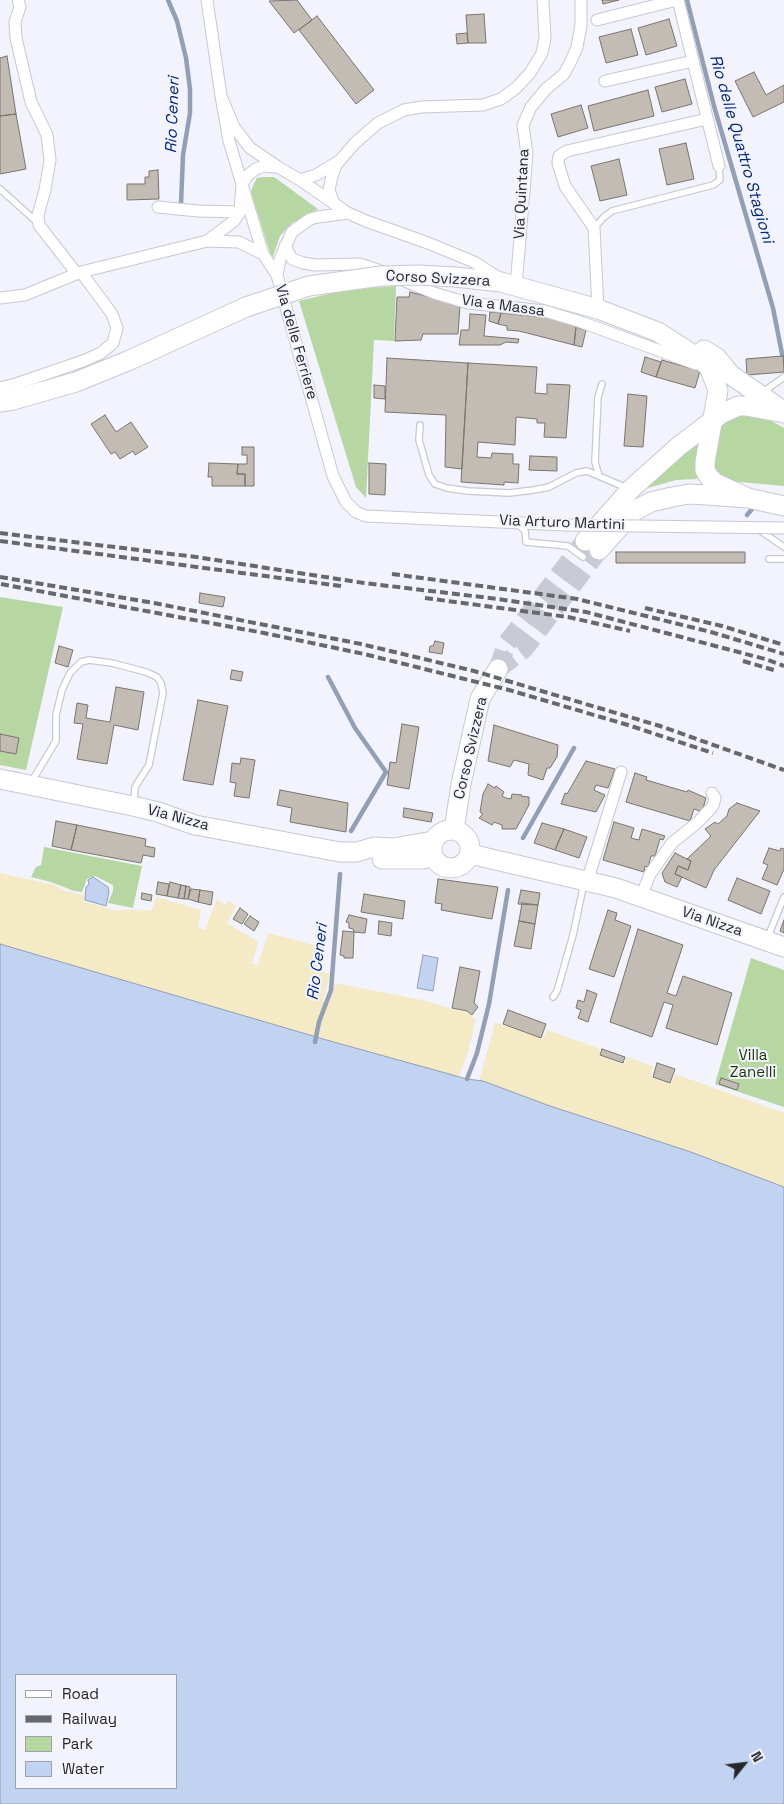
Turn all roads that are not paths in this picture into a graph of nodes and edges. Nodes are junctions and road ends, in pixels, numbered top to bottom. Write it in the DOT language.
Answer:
graph roads {
  1 [pos="18,0"];
  2 [pos="207,0"];
  3 [pos="544,0"];
  4 [pos="581,0"];
  5 [pos="677,0"];
  6 [pos="597,20"];
  7 [pos="693,61"];
  8 [pos="606,81"];
  9 [pos="221,96"];
  10 [pos="707,119"];
  11 [pos="340,160"];
  12 [pos="719,166"];
  13 [pos="278,167"];
  14 [pos="300,180"];
  15 [pos="242,184"];
  16 [pos="0,189"];
  17 [pos="334,204"];
  18 [pos="158,207"];
  19 [pos="240,212"];
  20 [pos="348,213"];
  21 [pos="39,225"];
  22 [pos="594,228"];
  23 [pos="208,241"];
  24 [pos="285,246"];
  25 [pos="263,254"];
  26 [pos="79,273"];
  27 [pos="277,275"];
  28 [pos="512,285"];
  29 [pos="0,298"];
  30 [pos="598,309"];
  31 [pos="658,332"];
  32 [pos="696,364"];
  33 [pos="784,377"];
  34 [pos="602,384"];
  35 [pos="0,388"];
  36 [pos="759,394"];
  37 [pos="0,402"];
  38 [pos="784,412"];
  39 [pos="711,421"];
  40 [pos="420,425"];
  41 [pos="599,476"];
  42 [pos="631,489"];
  43 [pos="748,498"];
  44 [pos="346,502"];
  45 [pos="780,503"];
  46 [pos="515,522"];
  47 [pos="756,528"];
  48 [pos="784,528"];
  49 [pos="784,547"];
  50 [pos="589,549"];
  51 [pos="769,559"];
  52 [pos="784,560"];
  53 [pos="498,669"];
  54 [pos="621,772"];
  55 [pos="0,779"];
  56 [pos="30,786"];
  57 [pos="712,793"];
  58 [pos="134,806"];
  59 [pos="454,830"];
  60 [pos="433,848"];
  61 [pos="470,854"];
  62 [pos="586,882"];
  63 [pos="641,897"];
  64 [pos="784,897"];
  65 [pos="766,941"];
  66 [pos="784,947"];
  67 [pos="553,997"];
  1 -- 21 [label="street"];
  2 -- 9 [label="street"];
  3 -- 11 [label="street"];
  4 -- 28 [label="street, Via Quintana"];
  5 -- 6 [label="street"];
  5 -- 7 [label="street"];
  7 -- 8 [label="street"];
  7 -- 10 [label="street"];
  9 -- 13 [label="street"];
  9 -- 15 [label="street, Via delle Ferriere"];
  10 -- 12 [label="street"];
  10 -- 22 [label="street"];
  11 -- 14 [label="street"];
  11 -- 17 [label="street"];
  12 -- 22 [label="lane"];
  13 -- 14 [label="street"];
  13 -- 15 [label="street"];
  14 -- 17 [label="street"];
  15 -- 19 [label="street, Via delle Ferriere"];
  15 -- 25 [label="street, Via delle Ferriere"];
  16 -- 21 [label="lane"];
  17 -- 20 [label="street"];
  18 -- 19 [label="street"];
  19 -- 23 [label="street"];
  20 -- 24 [label="street"];
  20 -- 28 [label="street"];
  21 -- 26 [label="street"];
  22 -- 30 [label="street"];
  23 -- 25 [label="street"];
  23 -- 26 [label="street"];
  24 -- 27 [label="street"];
  24 -- 32 [label="street, Via a Massa"];
  25 -- 27 [label="street, Via delle Ferriere"];
  26 -- 29 [label="street"];
  26 -- 35 [label="street"];
  27 -- 44 [label="street, Via delle Ferriere"];
  28 -- 30 [label="main road, Corso Svizzera"];
  28 -- 37 [label="main road, Corso Svizzera, bridge"];
  30 -- 31 [label="main road, Corso Svizzera"];
  31 -- 36 [label="main road"];
  31 -- 39 [label="main road, Corso Svizzera"];
  33 -- 36 [label="lane"];
  34 -- 41 [label="lane"];
  36 -- 38 [label="main road"];
  38 -- 39 [label="main road"];
  39 -- 42 [label="main road"];
  39 -- 43 [label="main road, Corso Svizzera"];
  40 -- 41 [label="lane"];
  41 -- 42 [label="lane"];
  42 -- 50 [label="main road"];
  43 -- 45 [label="main road"];
  43 -- 50 [label="main road"];
  44 -- 46 [label="street, Via Arturo Martini"];
  46 -- 47 [label="street, Via Arturo Martini, bridge"];
  46 -- 50 [label="lane"];
  47 -- 48 [label="street, Via Arturo Martini, bridge"];
  47 -- 49 [label="lane"];
  51 -- 52 [label="lane"];
  53 -- 59 [label="main road, Corso Svizzera"];
  54 -- 62 [label="street"];
  55 -- 56 [label="main road, Via Nizza"];
  56 -- 58 [label="main road, Via Nizza"];
  56 -- 58 [label="lane"];
  57 -- 63 [label="street"];
  58 -- 60 [label="main road, Via Nizza"];
  59 -- 60 [label="main road"];
  59 -- 61 [label="main road"];
  60 -- 61 [label="main road"];
  61 -- 62 [label="main road, Via Nizza"];
  62 -- 63 [label="main road, Via Nizza"];
  62 -- 67 [label="lane"];
  63 -- 65 [label="main road, Via Nizza"];
  64 -- 65 [label="lane"];
  65 -- 66 [label="main road, Via Nizza"];
}
